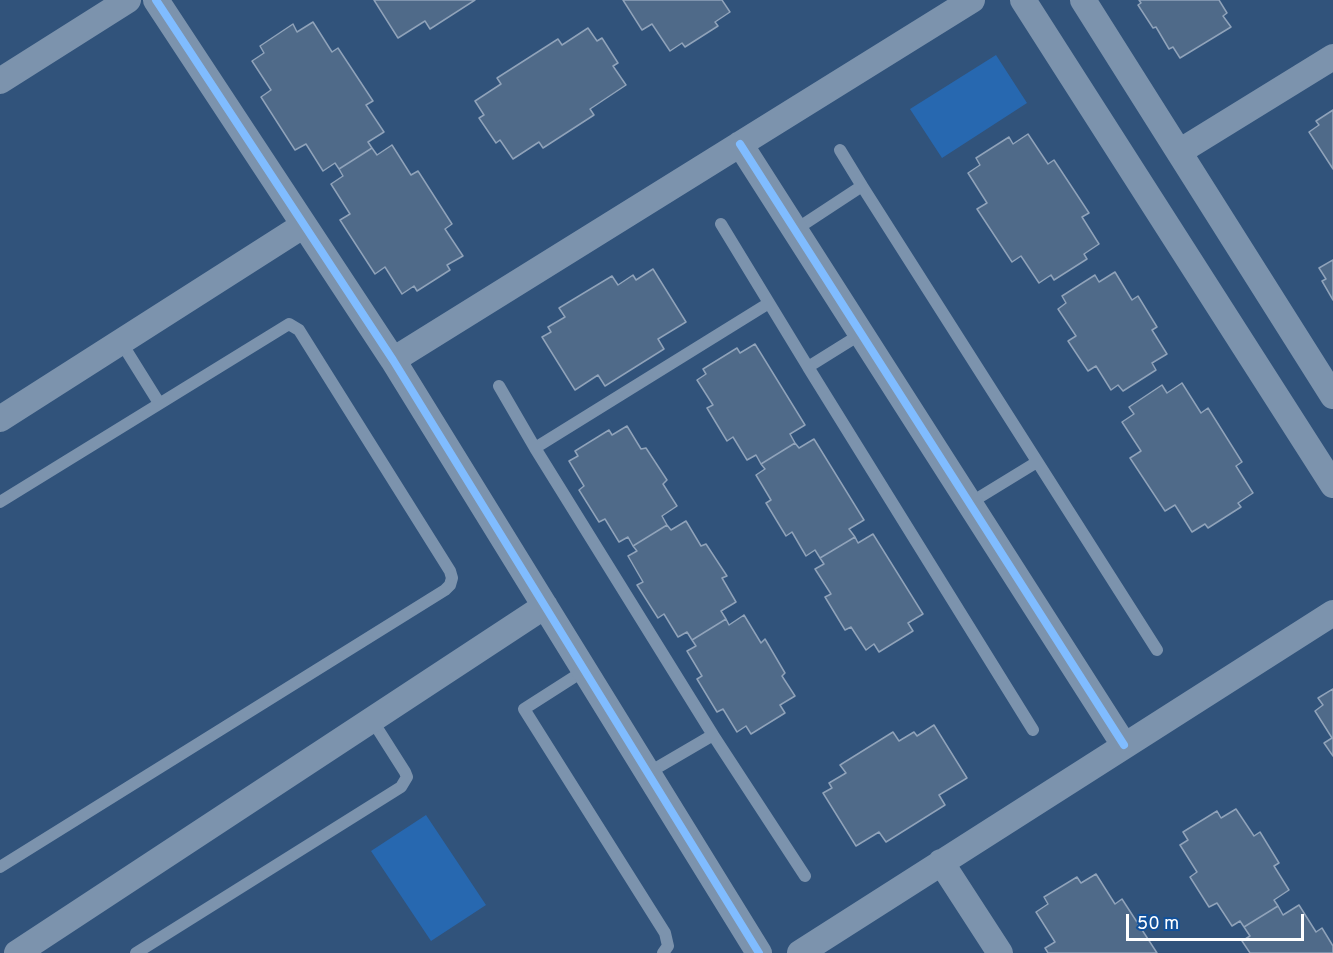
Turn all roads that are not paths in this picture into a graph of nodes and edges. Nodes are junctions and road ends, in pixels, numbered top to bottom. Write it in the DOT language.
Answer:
graph roads {
  1 [pos="128,0"];
  2 [pos="156,0"];
  3 [pos="972,0"];
  4 [pos="1023,0"];
  5 [pos="1083,0"];
  6 [pos="1333,57"];
  7 [pos="0,81"];
  8 [pos="740,144"];
  9 [pos="840,150"];
  10 [pos="1179,152"];
  11 [pos="862,186"];
  12 [pos="721,224"];
  13 [pos="304,225"];
  14 [pos="795,230"];
  15 [pos="769,303"];
  16 [pos="861,334"];
  17 [pos="121,342"];
  18 [pos="393,360"];
  19 [pos="808,367"];
  20 [pos="499,386"];
  21 [pos="1333,396"];
  22 [pos="159,403"];
  23 [pos="0,419"];
  24 [pos="535,448"];
  25 [pos="1037,462"];
  26 [pos="1333,484"];
  27 [pos="0,502"];
  28 [pos="970,503"];
  29 [pos="545,606"];
  30 [pos="1333,613"];
  31 [pos="1156,650"];
  32 [pos="585,670"];
  33 [pos="372,720"];
  34 [pos="1033,730"];
  35 [pos="712,735"];
  36 [pos="1124,745"];
  37 [pos="648,773"];
  38 [pos="940,862"];
  39 [pos="0,867"];
  40 [pos="805,876"];
  41 [pos="17,953"];
  42 [pos="136,953"];
  43 [pos="663,953"];
  44 [pos="759,953"];
  45 [pos="800,953"];
  46 [pos="1000,953"];
  1 -- 7 [label="street"];
  2 -- 13 [label="street"];
  3 -- 8 [label="street"];
  4 -- 26 [label="street"];
  5 -- 10 [label="street"];
  6 -- 10 [label="street"];
  8 -- 14 [label="street"];
  8 -- 18 [label="street"];
  9 -- 11 [label="lane"];
  10 -- 21 [label="street"];
  11 -- 14 [label="lane"];
  11 -- 25 [label="lane"];
  12 -- 15 [label="lane"];
  13 -- 17 [label="street"];
  13 -- 18 [label="street"];
  14 -- 16 [label="street"];
  15 -- 19 [label="lane"];
  15 -- 24 [label="lane"];
  16 -- 19 [label="lane"];
  16 -- 28 [label="street"];
  17 -- 22 [label="lane"];
  17 -- 23 [label="street"];
  18 -- 29 [label="street"];
  19 -- 34 [label="lane"];
  20 -- 24 [label="lane"];
  22 -- 27 [label="lane"];
  22 -- 39 [label="lane"];
  24 -- 35 [label="lane"];
  25 -- 28 [label="lane"];
  25 -- 31 [label="lane"];
  28 -- 36 [label="street"];
  29 -- 32 [label="street"];
  29 -- 33 [label="street"];
  30 -- 36 [label="street"];
  32 -- 37 [label="street"];
  32 -- 43 [label="lane"];
  33 -- 41 [label="street"];
  33 -- 42 [label="lane"];
  35 -- 37 [label="lane"];
  35 -- 40 [label="lane"];
  36 -- 38 [label="street"];
  37 -- 44 [label="street"];
  38 -- 45 [label="street"];
  38 -- 46 [label="street"];
}
